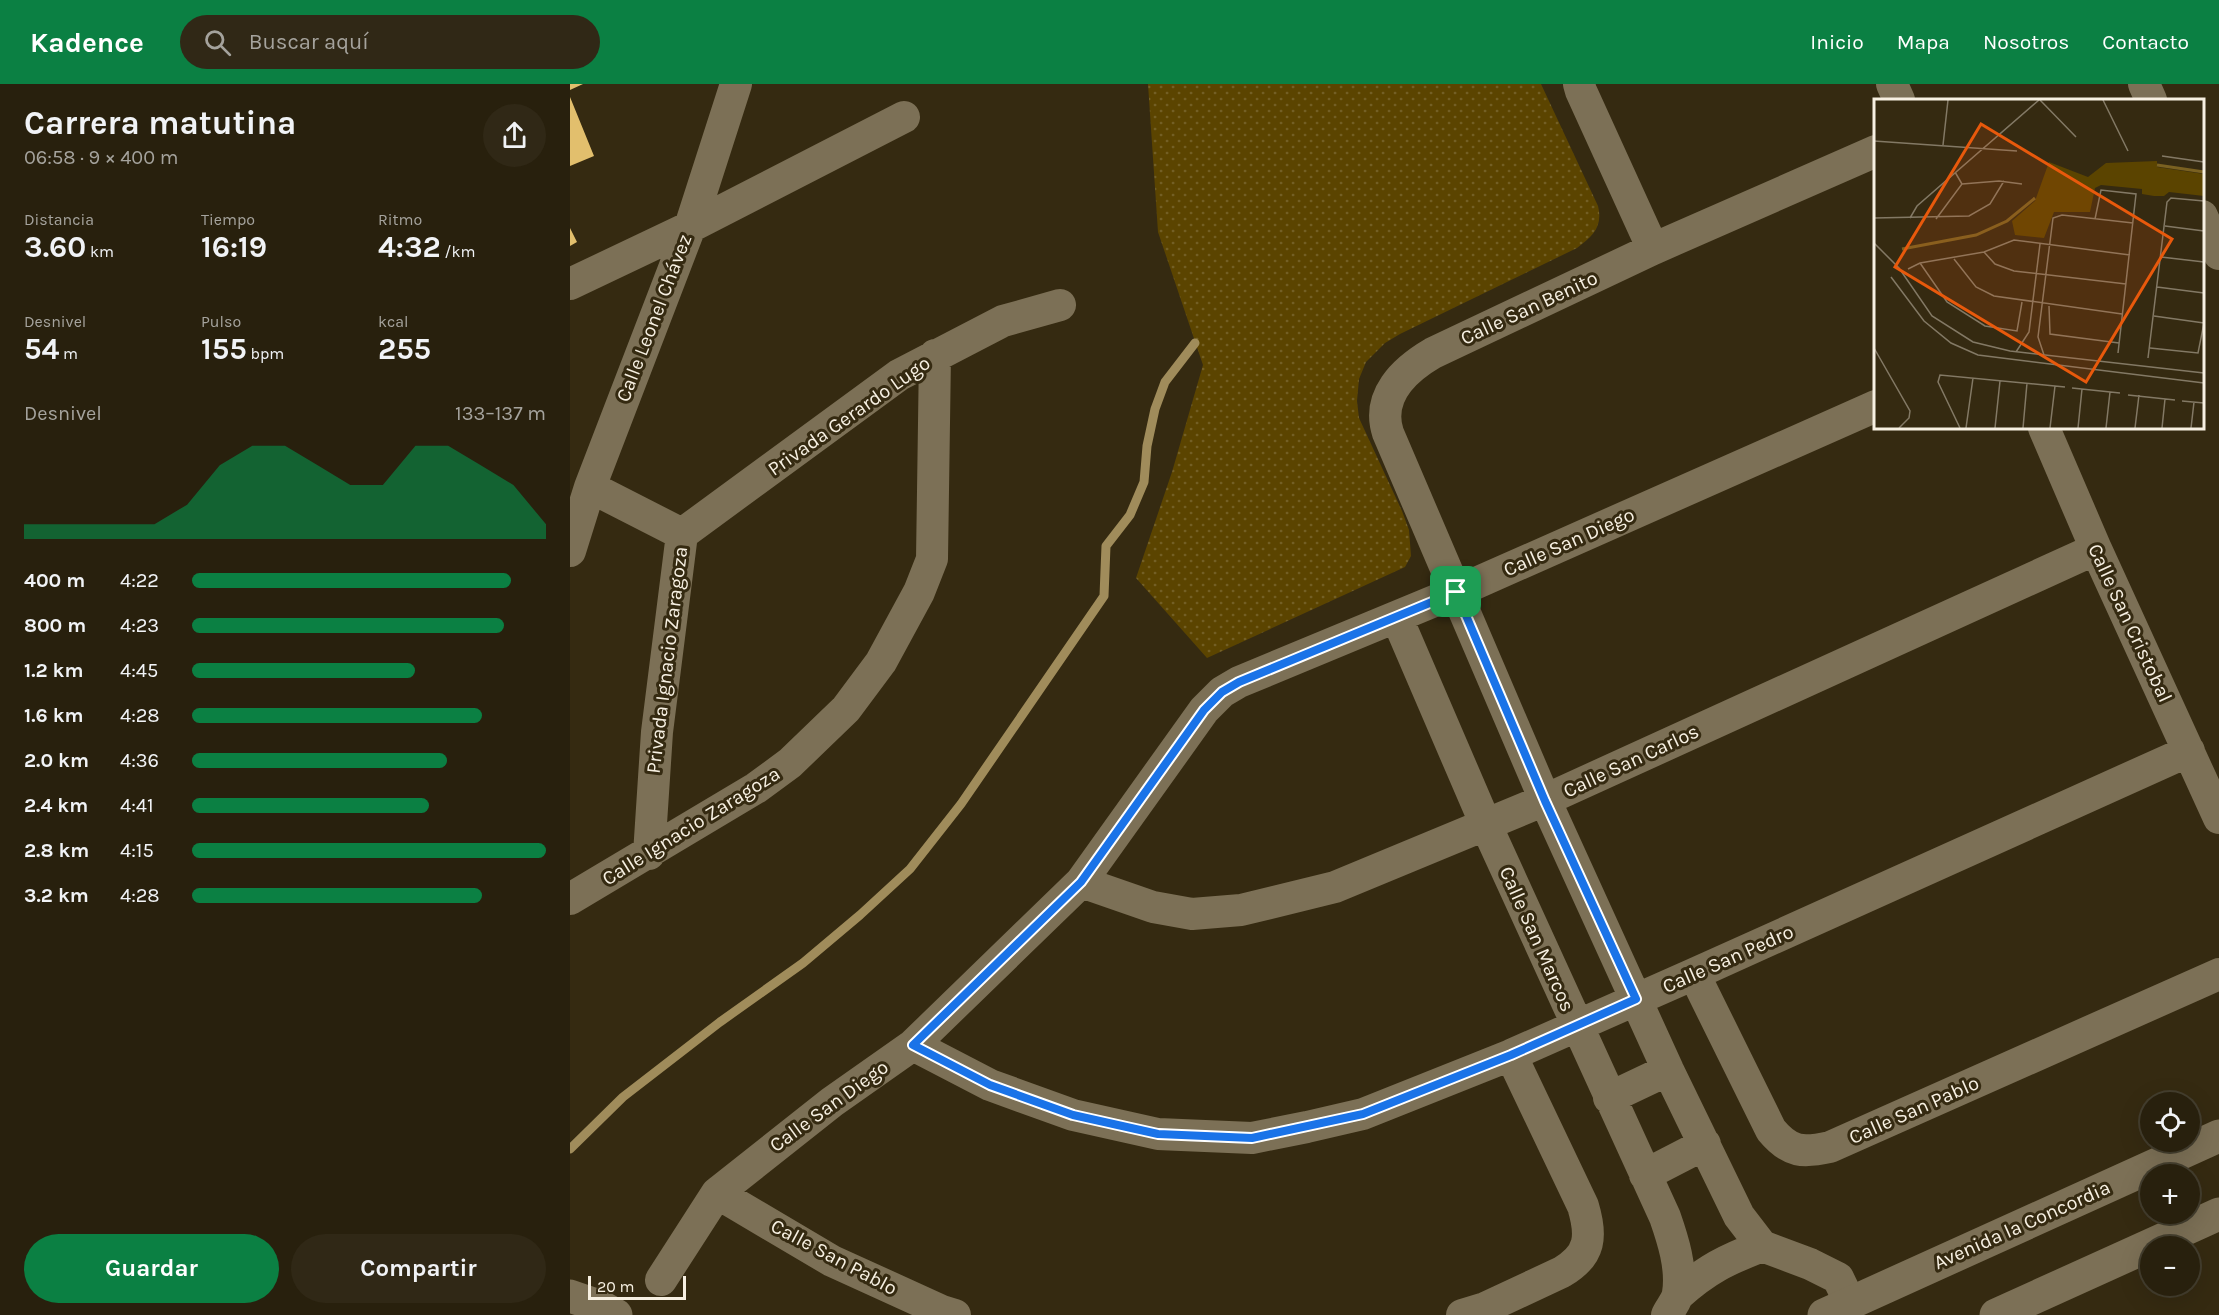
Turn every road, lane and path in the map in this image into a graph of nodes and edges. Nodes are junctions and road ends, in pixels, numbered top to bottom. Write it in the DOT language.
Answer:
graph roads {
  1 [pos="736,84"];
  2 [pos="1579,84"];
  3 [pos="1892,84"];
  4 [pos="2144,84"];
  5 [pos="1899,99"];
  6 [pos="2151,99"];
  7 [pos="904,117"];
  8 [pos="1874,151"];
  9 [pos="690,226"];
  10 [pos="1653,249"];
  11 [pos="570,284"];
  12 [pos="1060,305"];
  13 [pos="935,355"];
  14 [pos="1874,406"];
  15 [pos="2044,429"];
  16 [pos="590,487"];
  17 [pos="682,534"];
  18 [pos="2096,549"];
  19 [pos="570,551"];
  20 [pos="1456,592"];
  21 [pos="1396,618"];
  22 [pos="2189,751"];
  23 [pos="1545,801"];
  24 [pos="2219,818"];
  25 [pos="1486,825"];
  26 [pos="649,854"];
  27 [pos="1081,882"];
  28 [pos="570,899"];
  29 [pos="1694,974"];
  30 [pos="2219,974"];
  31 [pos="1636,999"];
  32 [pos="1576,1026"];
  33 [pos="913,1045"];
  34 [pos="1511,1055"];
  35 [pos="1668,1070"];
  36 [pos="1609,1098"];
  37 [pos="2219,1136"];
  38 [pos="1705,1144"];
  39 [pos="1645,1175"];
  40 [pos="717,1193"];
  41 [pos="2219,1214"];
  42 [pos="1762,1246"];
  43 [pos="661,1280"];
  44 [pos="570,1296"];
  45 [pos="1672,1305"];
  46 [pos="1844,1311"];
  47 [pos="606,1312"];
  48 [pos="955,1315"];
  49 [pos="1462,1315"];
  50 [pos="1996,1315"];
  1 -- 9 [label="street, Calle Leonel Chávez"];
  2 -- 10 [label="street"];
  3 -- 5 [label="street"];
  4 -- 6 [label="street"];
  7 -- 9 [label="street"];
  8 -- 10 [label="street, Calle San Benito"];
  9 -- 11 [label="street"];
  9 -- 16 [label="street, Calle Leonel Chávez"];
  10 -- 20 [label="street, Calle San Benito"];
  12 -- 13 [label="street, Privada Gerardo Lugo"];
  13 -- 17 [label="street, Privada Gerardo Lugo"];
  13 -- 26 [label="street, Calle Ignacio Zaragoza"];
  14 -- 20 [label="street, Calle San Diego"];
  15 -- 18 [label="street, Calle San Cristobal"];
  16 -- 17 [label="street, Privada Ignacio Zaragoza"];
  16 -- 19 [label="street, Calle Leonel Chávez"];
  17 -- 26 [label="street, Privada Ignacio Zaragoza"];
  18 -- 22 [label="street, Calle San Cristobal"];
  18 -- 23 [label="street, Calle San Carlos"];
  20 -- 21 [label="street, Calle San Diego"];
  20 -- 23 [label="street"];
  21 -- 25 [label="street, Calle San Marcos"];
  21 -- 27 [label="street, Calle San Diego"];
  22 -- 24 [label="street, Calle San Cristobal"];
  22 -- 29 [label="street, Calle San Pedro"];
  23 -- 25 [label="street, Calle San Carlos"];
  23 -- 31 [label="street"];
  25 -- 27 [label="street, Calle San Carlos"];
  25 -- 32 [label="street, Calle San Marcos"];
  26 -- 28 [label="street, Calle Ignacio Zaragoza"];
  27 -- 33 [label="street, Calle San Diego"];
  29 -- 30 [label="street, Calle San Pablo"];
  29 -- 31 [label="street, Calle San Pedro"];
  31 -- 32 [label="street, Calle San Pedro"];
  31 -- 35 [label="street"];
  32 -- 34 [label="street, Calle San Pedro"];
  32 -- 36 [label="street, Calle San Marcos"];
  33 -- 34 [label="street, Calle San Pedro"];
  33 -- 40 [label="street, Calle San Diego"];
  34 -- 49 [label="street"];
  35 -- 36 [label="street"];
  35 -- 38 [label="street"];
  36 -- 39 [label="street, Calle San Marcos"];
  37 -- 46 [label="main road, Avenida la Concordia"];
  38 -- 39 [label="street"];
  38 -- 42 [label="street"];
  39 -- 45 [label="street, Calle San Marcos"];
  40 -- 43 [label="street, Calle San Diego"];
  40 -- 48 [label="street, Calle San Pablo"];
  41 -- 50 [label="main road"];
  42 -- 45 [label="street, Calle San Marcos"];
  42 -- 46 [label="street"];
  44 -- 47 [label="main road"];
}
